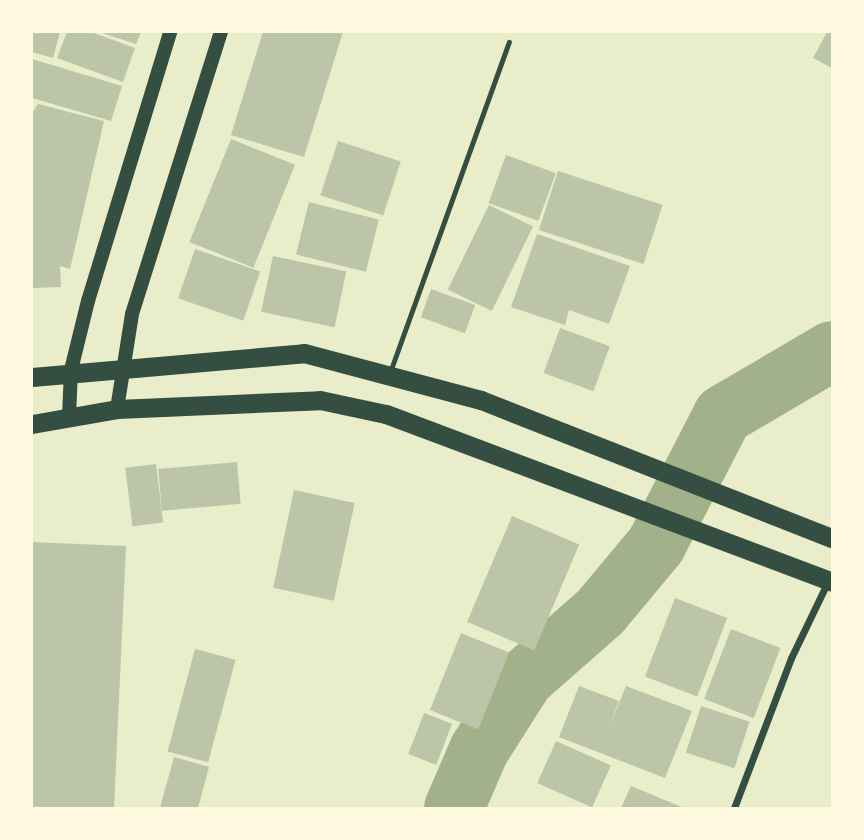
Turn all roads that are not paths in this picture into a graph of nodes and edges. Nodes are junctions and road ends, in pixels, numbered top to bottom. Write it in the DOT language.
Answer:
graph roads {
  1 [pos="170,32"];
  2 [pos="221,32"];
  3 [pos="509,42"];
  4 [pos="120,365"];
  5 [pos="71,370"];
  6 [pos="390,373"];
  7 [pos="32,377"];
  8 [pos="117,409"];
  9 [pos="69,417"];
  10 [pos="32,424"];
  11 [pos="832,538"];
  12 [pos="830,581"];
  13 [pos="734,808"];
  1 -- 5 [label="main road"];
  2 -- 4 [label="main road"];
  3 -- 6 [label="lane"];
  4 -- 5 [label="highway"];
  4 -- 6 [label="highway"];
  4 -- 8 [label="main road"];
  5 -- 7 [label="highway"];
  5 -- 9 [label="main road"];
  6 -- 11 [label="highway"];
  8 -- 9 [label="highway"];
  8 -- 12 [label="highway"];
  9 -- 10 [label="highway"];
  12 -- 13 [label="street"];
}
